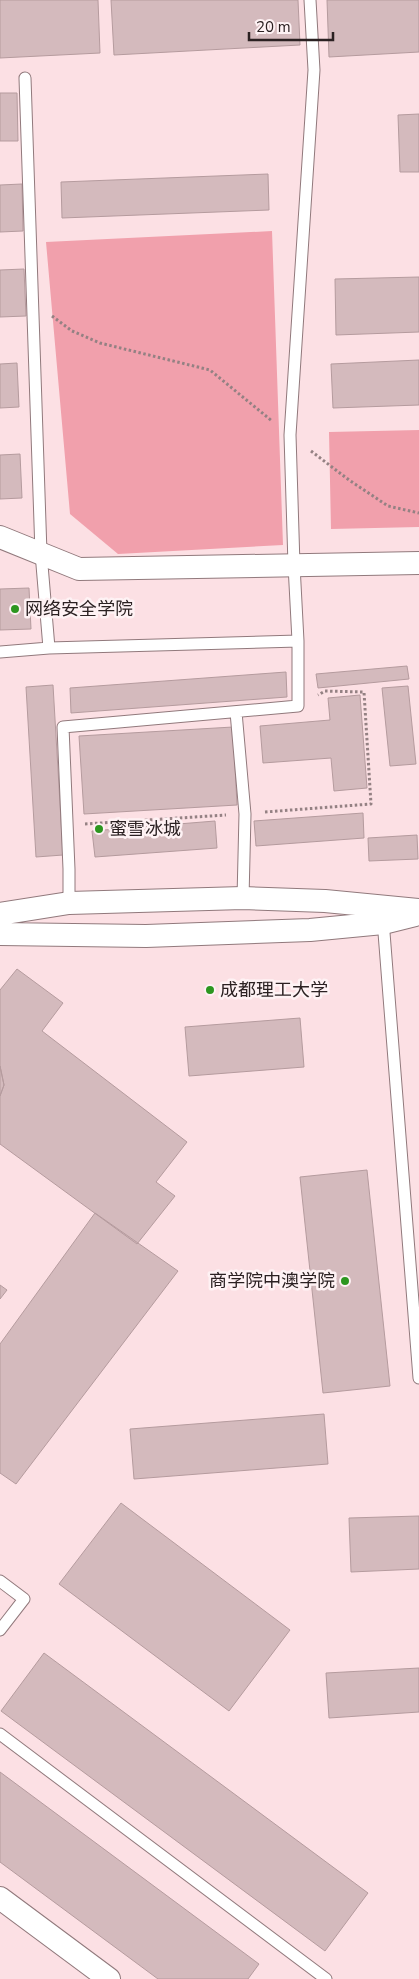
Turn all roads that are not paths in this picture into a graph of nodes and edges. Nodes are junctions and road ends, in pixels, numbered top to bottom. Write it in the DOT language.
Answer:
graph roads {
  1 [pos="310,0"];
  2 [pos="25,78"];
  3 [pos="0,537"];
  4 [pos="41,552"];
  5 [pos="419,563"];
  6 [pos="294,565"];
  7 [pos="298,641"];
  8 [pos="49,648"];
  9 [pos="0,652"];
  10 [pos="236,712"];
  11 [pos="243,898"];
  12 [pos="69,903"];
  13 [pos="419,910"];
  14 [pos="0,914"];
  15 [pos="382,914"];
  16 [pos="419,914"];
  17 [pos="0,934"];
  18 [pos="419,1378"];
  19 [pos="0,1581"];
  20 [pos="0,1630"];
  21 [pos="0,1734"];
  22 [pos="0,1898"];
  23 [pos="109,1979"];
  24 [pos="326,1979"];
  1 -- 6 [label="lane"];
  2 -- 4 [label="lane"];
  3 -- 4 [label="street"];
  4 -- 6 [label="street"];
  4 -- 8 [label="lane"];
  5 -- 6 [label="street"];
  6 -- 7 [label="lane"];
  7 -- 8 [label="lane"];
  7 -- 10 [label="lane"];
  8 -- 9 [label="lane"];
  10 -- 11 [label="lane"];
  10 -- 12 [label="lane"];
  11 -- 12 [label="street"];
  11 -- 15 [label="street"];
  12 -- 14 [label="street"];
  13 -- 15 [label="street"];
  15 -- 16 [label="street"];
  15 -- 17 [label="street"];
  15 -- 18 [label="lane"];
  19 -- 20 [label="lane"];
  21 -- 24 [label="lane"];
  22 -- 23 [label="street"];
}
